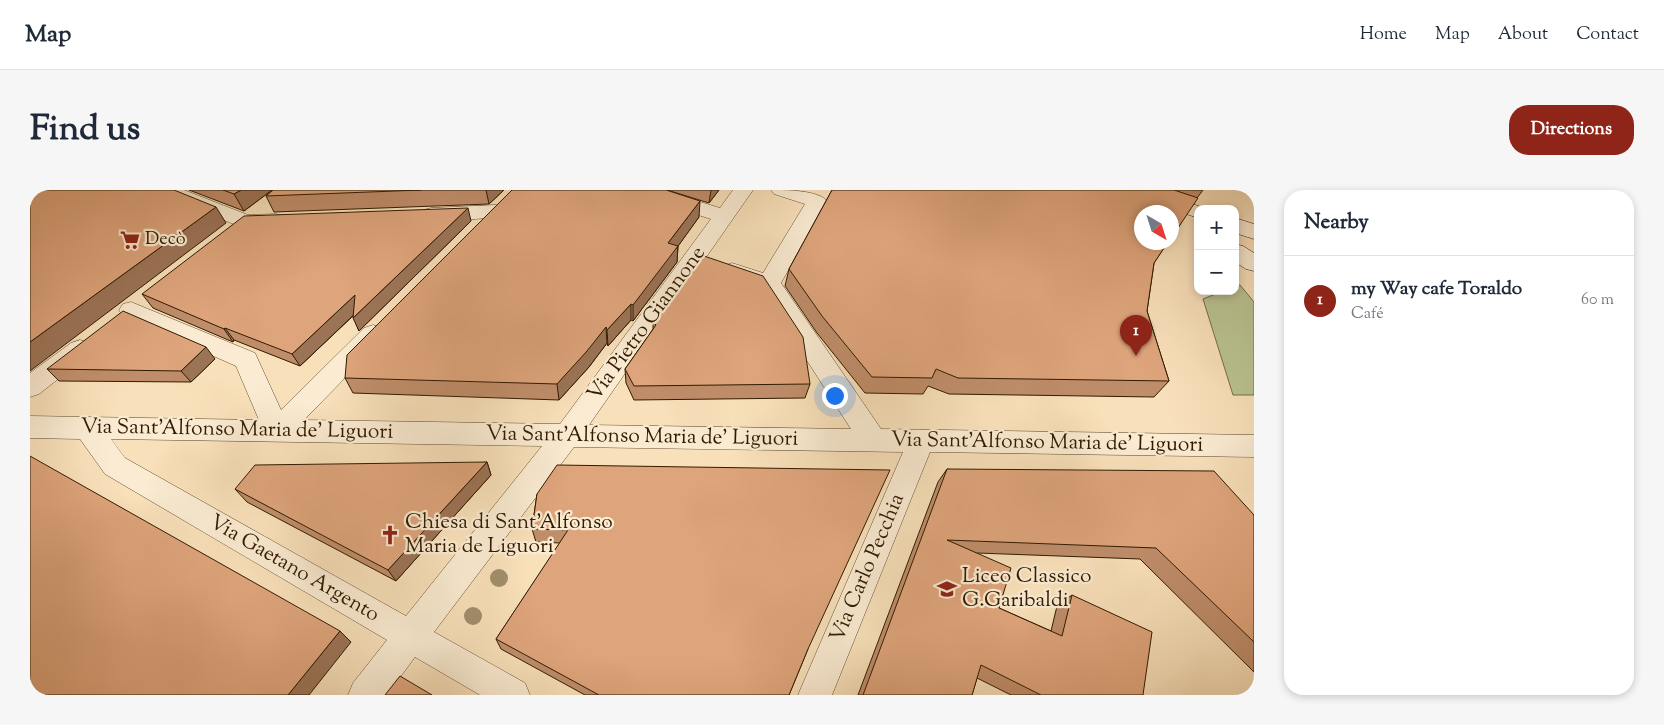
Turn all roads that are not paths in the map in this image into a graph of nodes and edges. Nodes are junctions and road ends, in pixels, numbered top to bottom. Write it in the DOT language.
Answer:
graph roads {
  1 [pos="166,190"];
  2 [pos="639,190"];
  3 [pos="743,190"];
  4 [pos="781,190"];
  5 [pos="1145,194"];
  6 [pos="512,196"];
  7 [pos="278,198"];
  8 [pos="1194,211"];
  9 [pos="496,212"];
  10 [pos="407,216"];
  11 [pos="725,216"];
  12 [pos="299,220"];
  13 [pos="246,222"];
  14 [pos="1194,223"];
  15 [pos="1239,226"];
  16 [pos="1254,232"];
  17 [pos="474,233"];
  18 [pos="225,238"];
  19 [pos="1239,254"];
  20 [pos="695,258"];
  21 [pos="1254,264"];
  22 [pos="769,283"];
  23 [pos="390,318"];
  24 [pos="30,387"];
  25 [pos="30,427"];
  26 [pos="88,428"];
  27 [pos="277,431"];
  28 [pos="567,435"];
  29 [pos="873,440"];
  30 [pos="921,441"];
  31 [pos="1254,446"];
  32 [pos="411,636"];
  33 [pos="365,695"];
  34 [pos="513,695"];
  35 [pos="815,695"];
  1 -- 13 [label="street"];
  2 -- 11 [label="street"];
  3 -- 11 [label="street, Via Pietro Giannone"];
  4 -- 22 [label="street"];
  5 -- 8 [label="street"];
  5 -- 14 [label="street"];
  6 -- 9 [label="street"];
  7 -- 13 [label="street"];
  9 -- 10 [label="street"];
  9 -- 17 [label="street"];
  11 -- 20 [label="street, Via Pietro Giannone"];
  12 -- 13 [label="street"];
  13 -- 18 [label="street"];
  15 -- 16 [label="street"];
  19 -- 21 [label="street"];
  20 -- 22 [label="street"];
  20 -- 28 [label="street, Via Pietro Giannone"];
  22 -- 29 [label="street"];
  23 -- 27 [label="street"];
  24 -- 27 [label="street"];
  25 -- 26 [label="street, Via Sant'Alfonso Maria de' Liguori"];
  26 -- 27 [label="street, Via Sant'Alfonso Maria de' Liguori"];
  26 -- 32 [label="street, Via Gaetano Argento"];
  27 -- 28 [label="street, Via Sant'Alfonso Maria de' Liguori"];
  28 -- 29 [label="street, Via Sant'Alfonso Maria de' Liguori"];
  28 -- 32 [label="street, Via Pietro Giannone"];
  29 -- 30 [label="street, Via Sant'Alfonso Maria de' Liguori"];
  30 -- 31 [label="street, Via Sant'Alfonso Maria de' Liguori"];
  30 -- 35 [label="street, Via Carlo Pecchia"];
  32 -- 33 [label="street, Via Pietro Giannone"];
  32 -- 34 [label="street, Via Gaetano Argento"];
}
